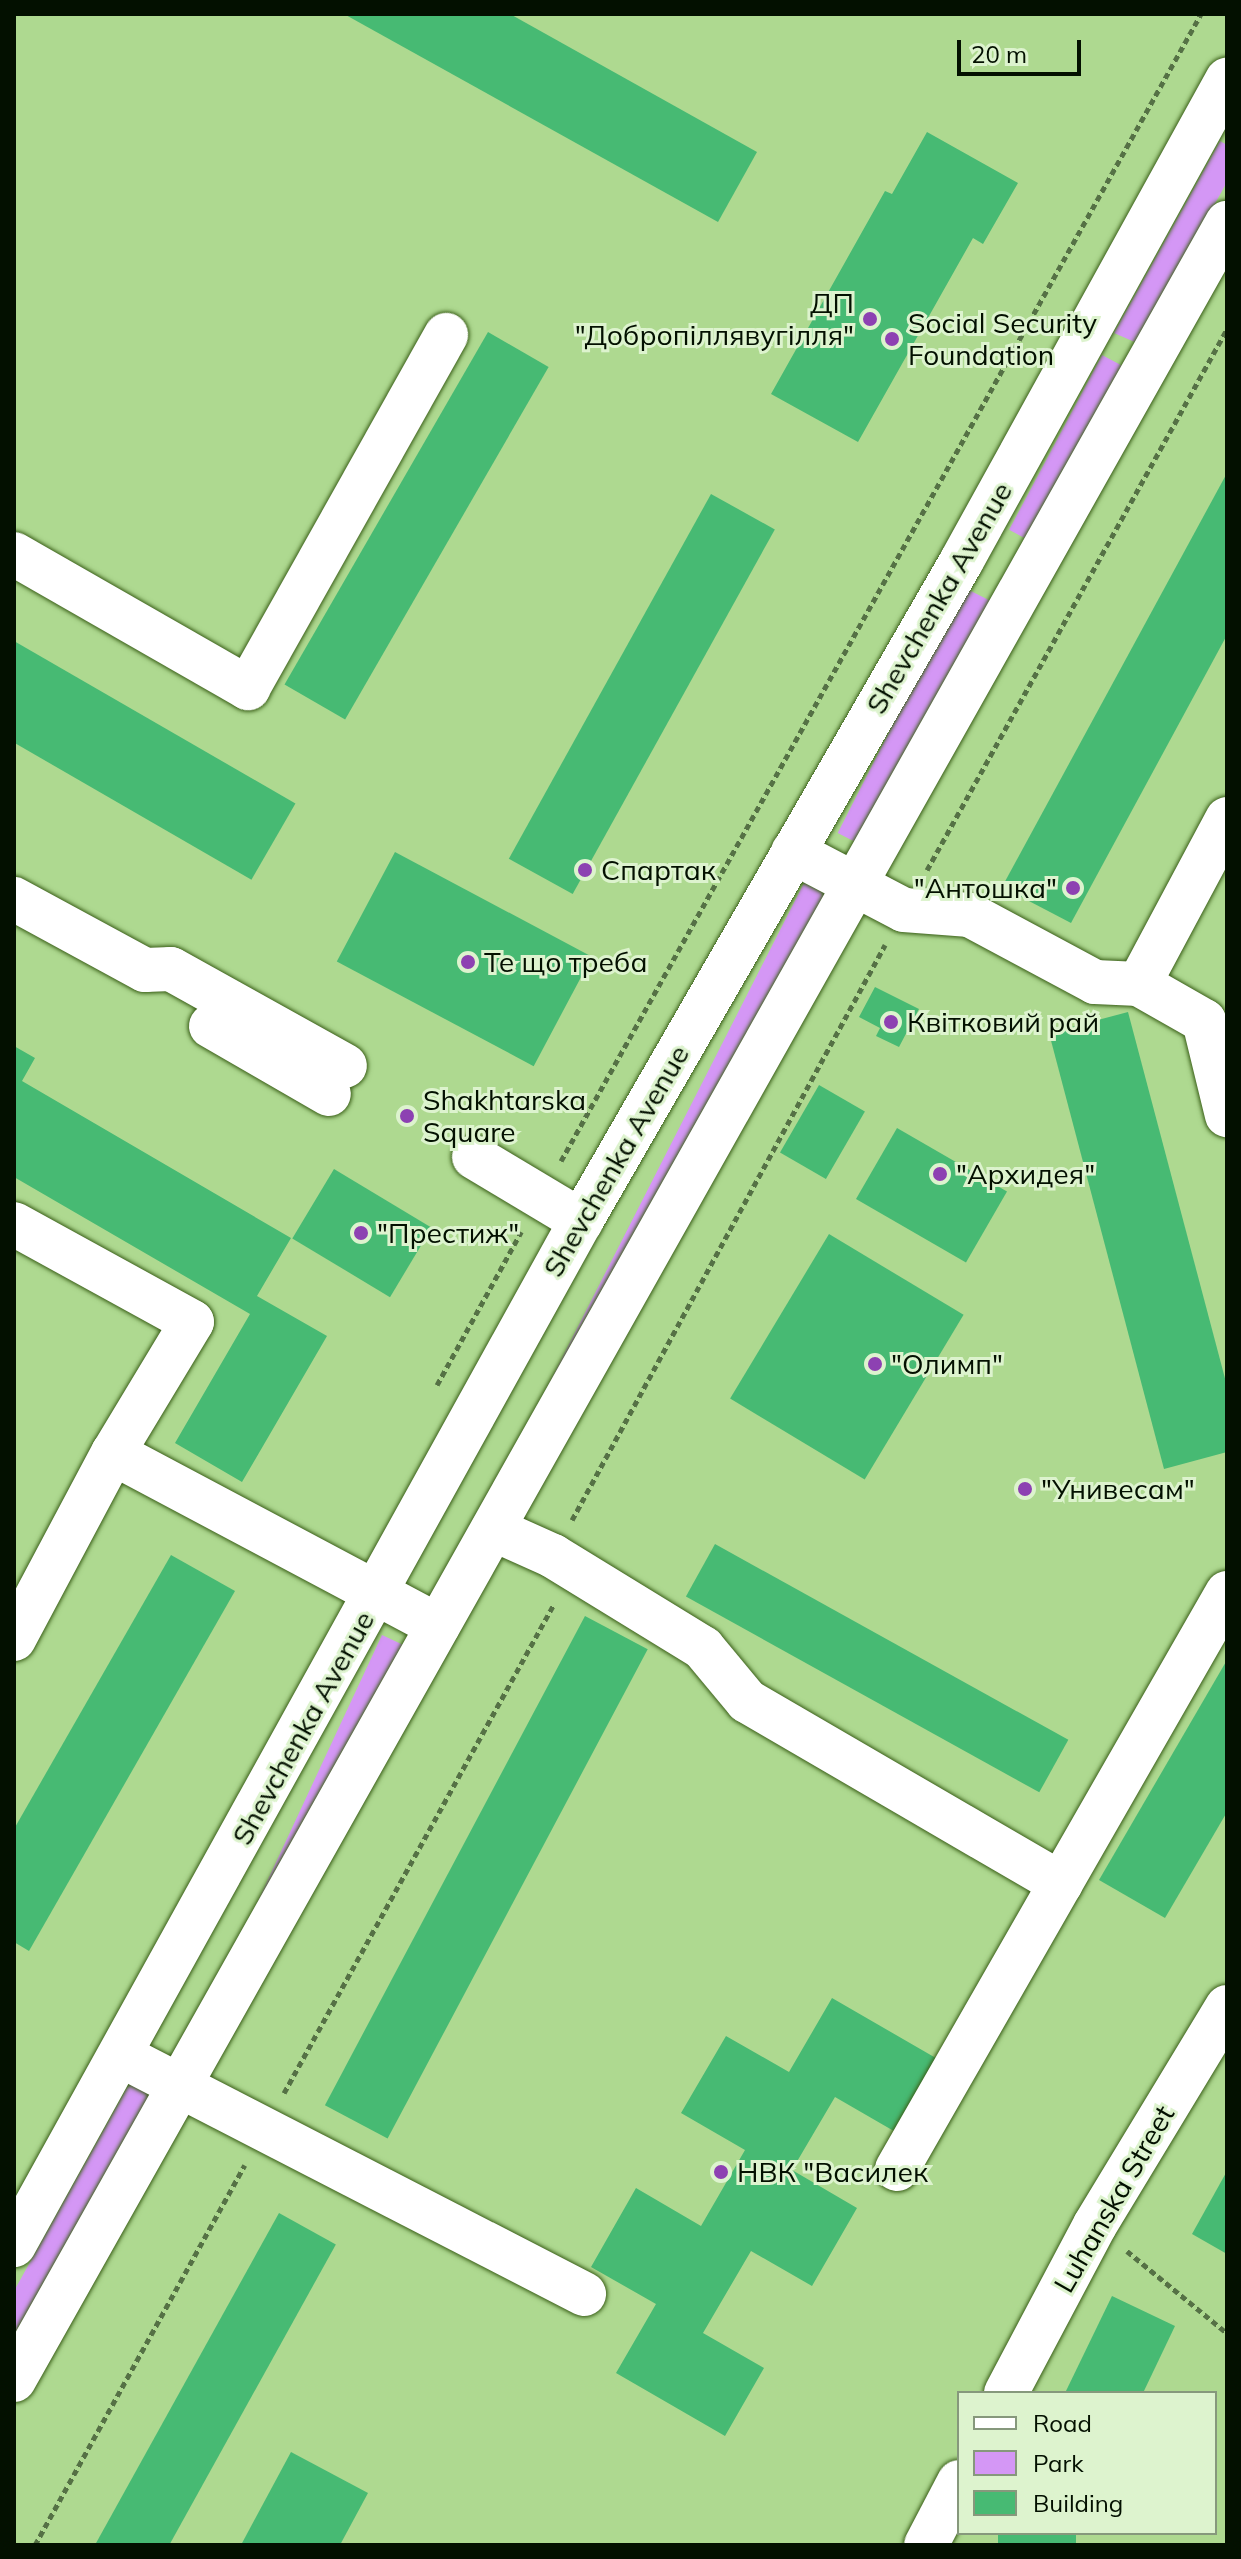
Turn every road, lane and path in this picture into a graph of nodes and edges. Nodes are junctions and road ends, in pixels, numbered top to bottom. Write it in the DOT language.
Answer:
graph roads {
  1 [pos="1227,80"];
  2 [pos="1227,223"];
  3 [pos="1227,329"];
  4 [pos="446,335"];
  5 [pos="14,554"];
  6 [pos="961,562"];
  7 [pos="1018,592"];
  8 [pos="1227,819"];
  9 [pos="793,852"];
  10 [pos="852,884"];
  11 [pos="14,899"];
  12 [pos="904,910"];
  13 [pos="1139,984"];
  14 [pos="337,1080"];
  15 [pos="1227,1115"];
  16 [pos="474,1157"];
  17 [pos="581,1221"];
  18 [pos="14,1224"];
  19 [pos="113,1453"];
  20 [pos="493,1529"];
  21 [pos="553,1556"];
  22 [pos="1227,1593"];
  23 [pos="377,1594"];
  24 [pos="438,1626"];
  25 [pos="14,1639"];
  26 [pos="1061,1884"];
  27 [pos="1227,2007"];
  28 [pos="120,2055"];
  29 [pos="180,2084"];
  30 [pos="266,2127"];
  31 [pos="897,2169"];
  32 [pos="1095,2225"];
  33 [pos="14,2245"];
  34 [pos="584,2294"];
  35 [pos="1227,2333"];
  36 [pos="14,2380"];
  37 [pos="1007,2391"];
  38 [pos="957,2486"];
  39 [pos="35,2545"];
  40 [pos="926,2545"];
  1 -- 6 [label="street, Shevchenka Avenue"];
  2 -- 7 [label="street"];
  3 -- 12 [label="path"];
  4 -- 5 [label="street"];
  6 -- 7 [label="street"];
  6 -- 9 [label="street, Shevchenka Avenue"];
  7 -- 10 [label="street"];
  8 -- 13 [label="street"];
  9 -- 10 [label="street"];
  9 -- 17 [label="street, Shevchenka Avenue"];
  10 -- 12 [label="street"];
  10 -- 20 [label="street"];
  11 -- 14 [label="street"];
  12 -- 13 [label="street"];
  12 -- 21 [label="path"];
  13 -- 15 [label="street"];
  16 -- 17 [label="street"];
  17 -- 23 [label="street, Shevchenka Avenue"];
  18 -- 19 [label="street"];
  19 -- 23 [label="street"];
  19 -- 25 [label="street"];
  20 -- 21 [label="street"];
  20 -- 24 [label="street"];
  21 -- 26 [label="street"];
  21 -- 30 [label="path"];
  22 -- 26 [label="street"];
  23 -- 24 [label="street"];
  23 -- 28 [label="street, Shevchenka Avenue"];
  24 -- 29 [label="street"];
  26 -- 31 [label="street"];
  27 -- 32 [label="street, Luhanska Street"];
  28 -- 29 [label="street"];
  28 -- 33 [label="street, Shevchenka Avenue"];
  29 -- 30 [label="street"];
  29 -- 36 [label="street"];
  30 -- 34 [label="street"];
  30 -- 39 [label="path"];
  32 -- 35 [label="path"];
  32 -- 37 [label="street, Luhanska Street"];
  38 -- 40 [label="street"];
}
